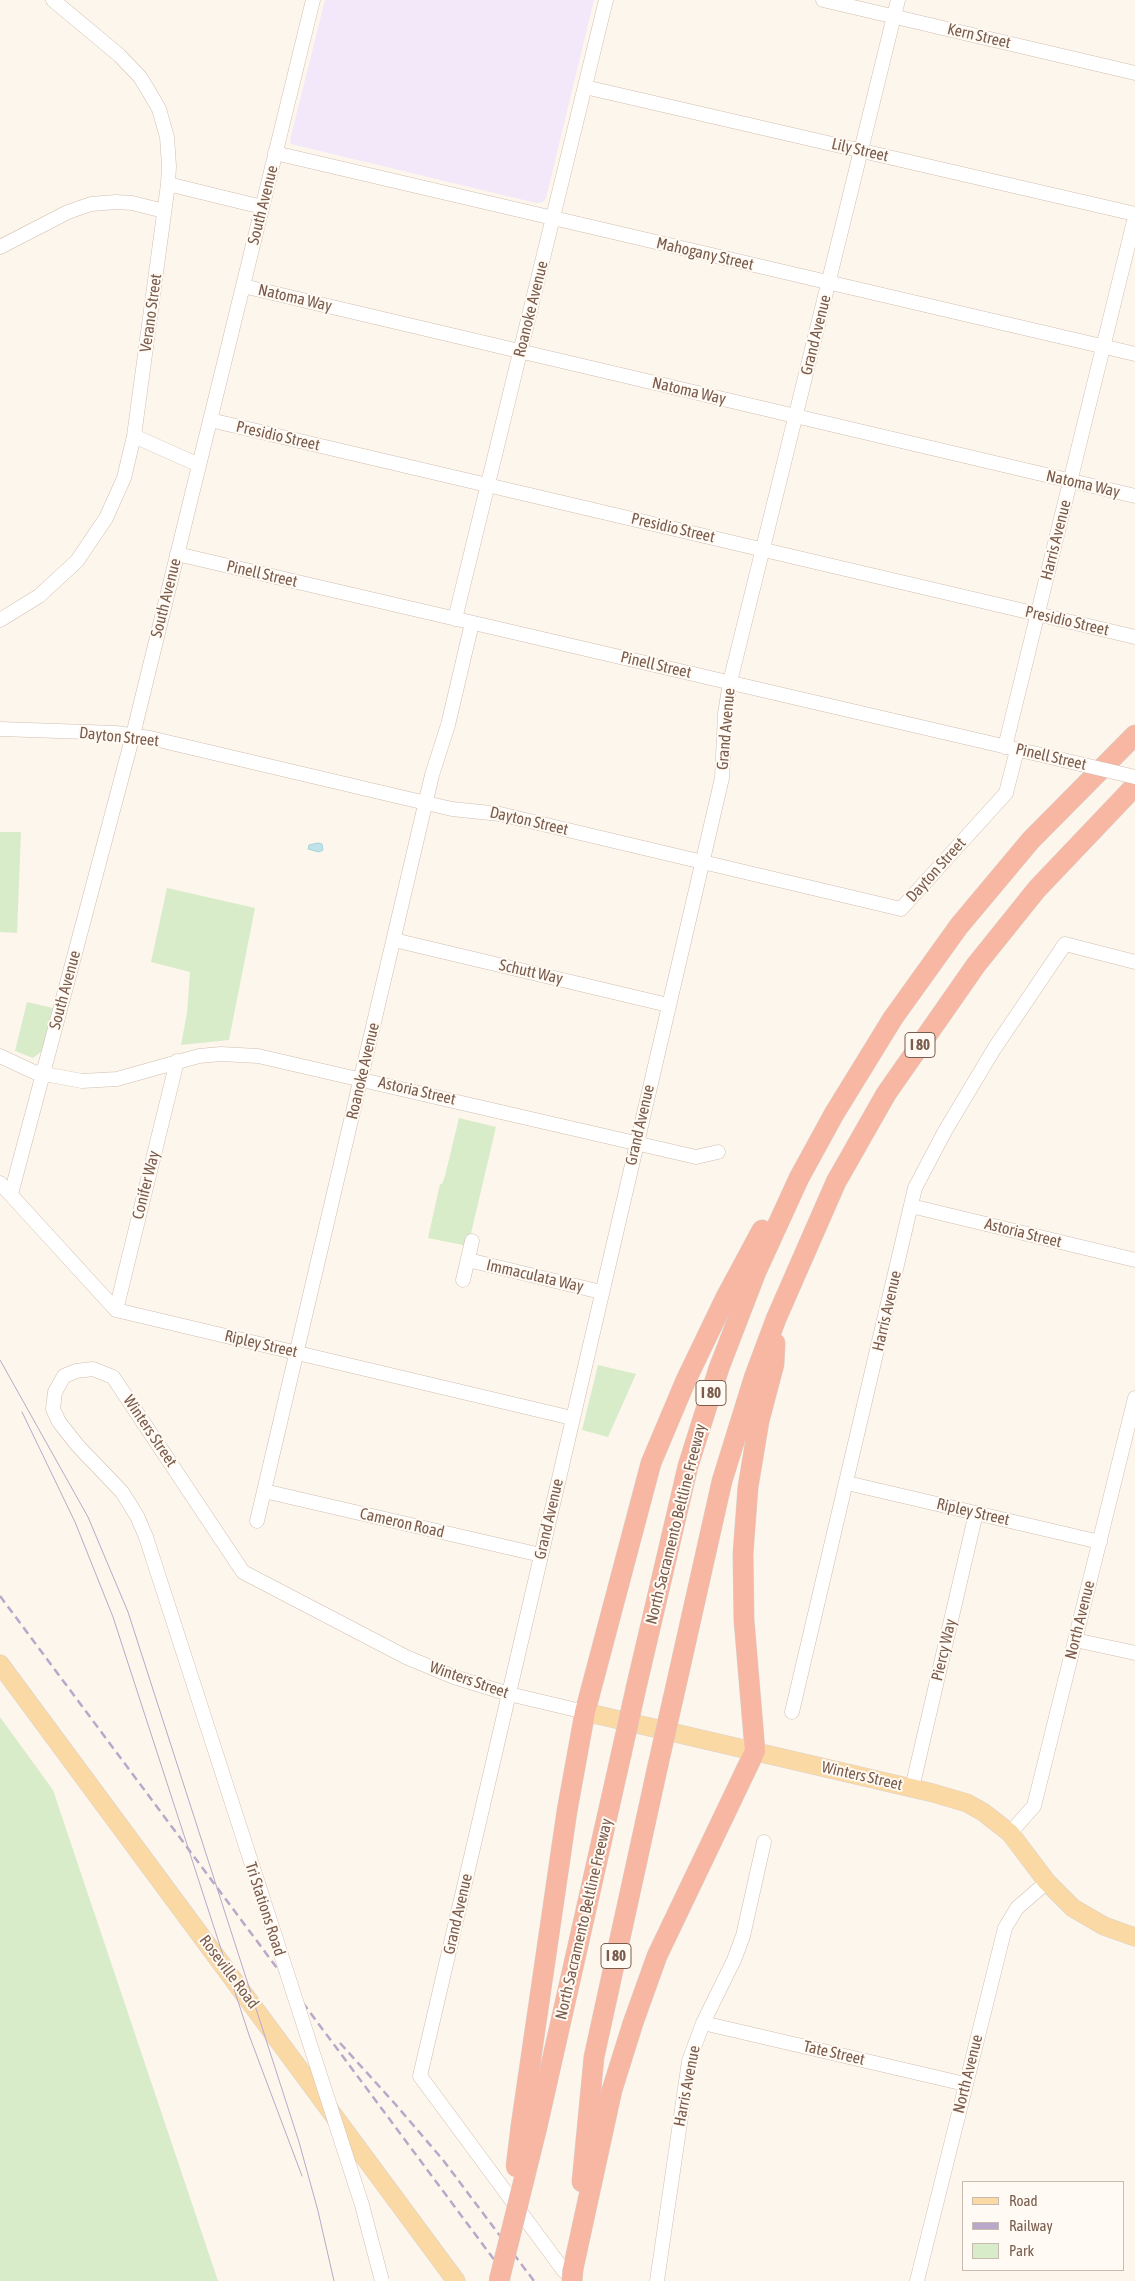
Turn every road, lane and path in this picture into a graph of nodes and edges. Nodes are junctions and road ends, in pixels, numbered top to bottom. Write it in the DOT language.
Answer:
graph roads {
  1 [pos="53,0"];
  2 [pos="313,0"];
  3 [pos="606,0"];
  4 [pos="823,0"];
  5 [pos="898,0"];
  6 [pos="894,16"];
  7 [pos="1135,73"];
  8 [pos="585,87"];
  9 [pos="861,150"];
  10 [pos="275,153"];
  11 [pos="168,184"];
  12 [pos="262,207"];
  13 [pos="164,211"];
  14 [pos="1135,215"];
  15 [pos="553,218"];
  16 [pos="0,247"];
  17 [pos="828,283"];
  18 [pos="243,286"];
  19 [pos="1103,347"];
  20 [pos="520,351"];
  21 [pos="1135,354"];
  22 [pos="796,416"];
  23 [pos="210,420"];
  24 [pos="134,436"];
  25 [pos="199,465"];
  26 [pos="1070,481"];
  27 [pos="488,485"];
  28 [pos="1135,496"];
  29 [pos="763,550"];
  30 [pos="177,554"];
  31 [pos="1038,614"];
  32 [pos="455,619"];
  33 [pos="0,620"];
  34 [pos="472,623"];
  35 [pos="1135,637"];
  36 [pos="730,682"];
  37 [pos="0,729"];
  38 [pos="133,735"];
  39 [pos="1135,735"];
  40 [pos="1011,748"];
  41 [pos="1135,776"];
  42 [pos="1135,786"];
  43 [pos="1006,793"];
  44 [pos="426,803"];
  45 [pos="701,862"];
  46 [pos="394,940"];
  47 [pos="1135,962"];
  48 [pos="668,1005"];
  49 [pos="0,1056"];
  50 [pos="177,1061"];
  51 [pos="43,1074"];
  52 [pos="361,1078"];
  53 [pos="834,1114"];
  54 [pos="636,1143"];
  55 [pos="718,1152"];
  56 [pos="0,1183"];
  57 [pos="11,1194"];
  58 [pos="911,1206"];
  59 [pos="472,1241"];
  60 [pos="468,1260"];
  61 [pos="1135,1260"];
  62 [pos="463,1280"];
  63 [pos="601,1292"];
  64 [pos="116,1310"];
  65 [pos="776,1319"];
  66 [pos="297,1353"];
  67 [pos="1135,1398"];
  68 [pos="572,1418"];
  69 [pos="847,1483"];
  70 [pos="264,1491"];
  71 [pos="976,1513"];
  72 [pos="258,1520"];
  73 [pos="146,1537"];
  74 [pos="1100,1542"];
  75 [pos="541,1555"];
  76 [pos="1076,1640"];
  77 [pos="1135,1653"];
  78 [pos="0,1664"];
  79 [pos="508,1694"];
  80 [pos="586,1712"];
  81 [pos="792,1712"];
  82 [pos="755,1751"];
  83 [pos="912,1788"];
  84 [pos="1010,1834"];
  85 [pos="764,1842"];
  86 [pos="1047,1882"];
  87 [pos="1135,1937"];
  88 [pos="703,2022"];
  89 [pos="965,2084"];
  90 [pos="529,2126"];
  91 [pos="592,2150"];
  92 [pos="573,2277"];
  93 [pos="382,2281"];
  94 [pos="456,2281"];
  95 [pos="499,2281"];
  96 [pos="657,2281"];
  97 [pos="917,2281"];
  1 -- 11 [label="street, Verano Street"];
  2 -- 10 [label="street, South Avenue"];
  3 -- 8 [label="street, Roanoke Avenue"];
  4 -- 6 [label="street, Kern Street"];
  5 -- 6 [label="street, Grand Avenue"];
  6 -- 7 [label="street, Kern Street"];
  6 -- 9 [label="street, Grand Avenue"];
  8 -- 9 [label="street, Lily Street"];
  8 -- 15 [label="street, Roanoke Avenue"];
  9 -- 14 [label="street, Lily Street"];
  9 -- 17 [label="street, Grand Avenue"];
  10 -- 12 [label="street, South Avenue"];
  10 -- 15 [label="street, Mahogany Street"];
  11 -- 12 [label="street"];
  11 -- 13 [label="street, Verano Street"];
  12 -- 18 [label="street, South Avenue"];
  13 -- 16 [label="street"];
  13 -- 24 [label="street, Verano Street"];
  14 -- 19 [label="street, Harris Avenue"];
  15 -- 17 [label="street, Mahogany Street"];
  15 -- 20 [label="street, Roanoke Avenue"];
  17 -- 19 [label="street, Mahogany Street"];
  17 -- 22 [label="street, Grand Avenue"];
  18 -- 20 [label="street, Natoma Way"];
  18 -- 23 [label="street, South Avenue"];
  19 -- 21 [label="street, Mahogany Street"];
  19 -- 26 [label="street, Harris Avenue"];
  20 -- 22 [label="street, Natoma Way"];
  20 -- 27 [label="street, Roanoke Avenue"];
  22 -- 26 [label="street, Natoma Way"];
  22 -- 29 [label="street, Grand Avenue"];
  23 -- 25 [label="street, South Avenue"];
  23 -- 27 [label="street, Presidio Street"];
  24 -- 25 [label="street"];
  24 -- 33 [label="street, Verano Street"];
  25 -- 30 [label="street, South Avenue"];
  26 -- 28 [label="street, Natoma Way"];
  26 -- 31 [label="street, Harris Avenue"];
  27 -- 29 [label="street, Presidio Street"];
  27 -- 32 [label="street, Roanoke Avenue"];
  29 -- 31 [label="street, Presidio Street"];
  29 -- 36 [label="street, Grand Avenue"];
  30 -- 32 [label="street, Pinell Street"];
  30 -- 38 [label="street, South Avenue"];
  31 -- 35 [label="street, Presidio Street"];
  31 -- 40 [label="street, Harris Avenue"];
  32 -- 34 [label="street, Pinell Street"];
  34 -- 36 [label="street, Pinell Street"];
  34 -- 44 [label="street, Roanoke Avenue"];
  36 -- 40 [label="street, Pinell Street"];
  36 -- 45 [label="street, Grand Avenue"];
  37 -- 38 [label="street, Dayton Street"];
  38 -- 44 [label="street, Dayton Street"];
  38 -- 51 [label="street, South Avenue"];
  39 -- 53 [label="highway, North Sacramento Beltline Freeway / I 80"];
  40 -- 41 [label="street, Pinell Street, bridge"];
  40 -- 43 [label="street, Harris Avenue"];
  42 -- 65 [label="highway, I 80"];
  43 -- 45 [label="street, Dayton Street"];
  44 -- 45 [label="street, Dayton Street"];
  44 -- 46 [label="street, Roanoke Avenue"];
  45 -- 48 [label="street, Grand Avenue"];
  46 -- 48 [label="street, Schutt Way"];
  46 -- 52 [label="street, Roanoke Avenue"];
  47 -- 58 [label="street, Harris Avenue"];
  48 -- 54 [label="street, Grand Avenue"];
  49 -- 51 [label="street, Astoria Street"];
  50 -- 51 [label="street, Astoria Street"];
  50 -- 52 [label="street, Astoria Street"];
  50 -- 64 [label="street, Conifer Way"];
  51 -- 57 [label="street, South Avenue"];
  52 -- 54 [label="street, Astoria Street"];
  52 -- 66 [label="street, Roanoke Avenue"];
  53 -- 80 [label="highway"];
  53 -- 90 [label="highway, North Sacramento Beltline Freeway / I 80, bridge"];
  54 -- 55 [label="street, Astoria Street"];
  54 -- 63 [label="street, Grand Avenue"];
  56 -- 57 [label="street"];
  57 -- 64 [label="street"];
  58 -- 61 [label="street, Astoria Street"];
  58 -- 69 [label="street, Harris Avenue"];
  59 -- 60 [label="street, Immaculata Way"];
  60 -- 62 [label="street, Immaculata Way"];
  60 -- 63 [label="street, Immaculata Way"];
  63 -- 68 [label="street, Grand Avenue"];
  64 -- 66 [label="street, Ripley Street"];
  65 -- 82 [label="highway"];
  65 -- 91 [label="highway, I 80, bridge"];
  66 -- 68 [label="street, Ripley Street"];
  66 -- 70 [label="street, Roanoke Avenue"];
  67 -- 74 [label="street, North Avenue"];
  68 -- 75 [label="street, Grand Avenue"];
  69 -- 71 [label="street, Ripley Street"];
  69 -- 81 [label="street, Harris Avenue"];
  70 -- 72 [label="street, Roanoke Avenue"];
  70 -- 75 [label="street, Cameron Road"];
  71 -- 74 [label="street, Ripley Street"];
  71 -- 83 [label="street, Piercy Way"];
  73 -- 79 [label="street, Winters Street"];
  73 -- 93 [label="street, Tri Stations Road, bridge"];
  74 -- 76 [label="street, North Avenue"];
  75 -- 79 [label="street, Grand Avenue"];
  76 -- 77 [label="street"];
  76 -- 84 [label="street, North Avenue"];
  78 -- 94 [label="main road, Roseville Road"];
  79 -- 80 [label="street, Winters Street"];
  79 -- 92 [label="street, Grand Avenue"];
  80 -- 82 [label="main road, Winters Street"];
  80 -- 90 [label="highway"];
  82 -- 83 [label="main road, Winters Street"];
  82 -- 91 [label="highway"];
  83 -- 84 [label="main road, Winters Street"];
  84 -- 86 [label="main road, Winters Street"];
  85 -- 88 [label="street, Harris Avenue"];
  86 -- 87 [label="main road, Winters Street"];
  86 -- 89 [label="street, North Avenue"];
  88 -- 89 [label="street, Tate Street"];
  88 -- 96 [label="street, Harris Avenue"];
  89 -- 97 [label="street, North Avenue"];
  90 -- 95 [label="highway, bridge"];
  91 -- 92 [label="highway"];
}
